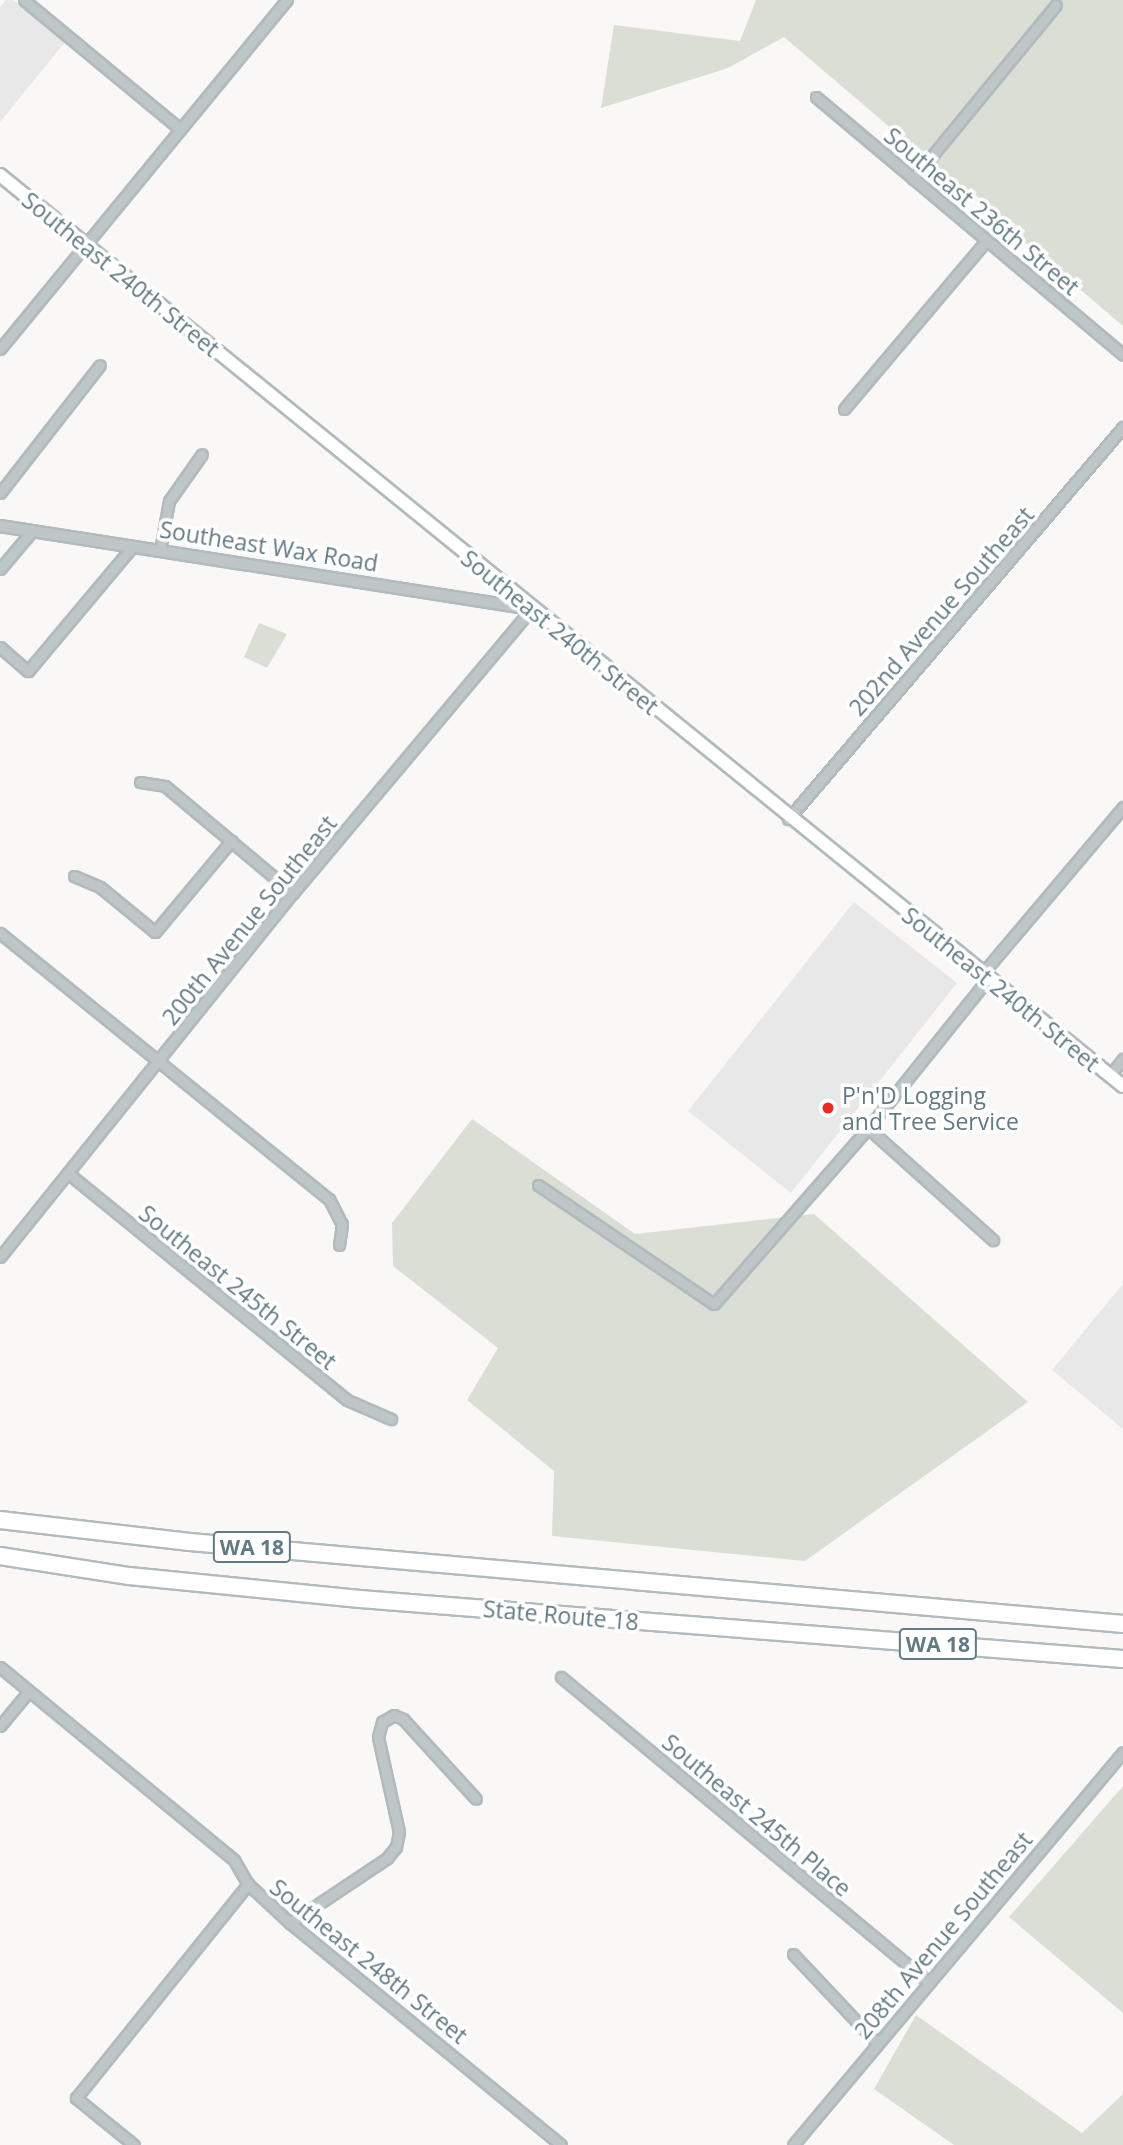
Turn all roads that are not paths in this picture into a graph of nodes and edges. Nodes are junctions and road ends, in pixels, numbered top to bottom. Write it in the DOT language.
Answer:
graph roads {
  1 [pos="24,0"];
  2 [pos="287,0"];
  3 [pos="1056,5"];
  4 [pos="816,97"];
  5 [pos="180,129"];
  6 [pos="0,175"];
  7 [pos="914,179"];
  8 [pos="987,240"];
  9 [pos="86,244"];
  10 [pos="0,349"];
  11 [pos="1123,355"];
  12 [pos="100,365"];
  13 [pos="844,409"];
  14 [pos="1123,428"];
  15 [pos="202,454"];
  16 [pos="0,493"];
  17 [pos="0,526"];
  18 [pos="32,531"];
  19 [pos="132,547"];
  20 [pos="160,550"];
  21 [pos="0,569"];
  22 [pos="531,609"];
  23 [pos="0,647"];
  24 [pos="140,782"];
  25 [pos="1123,807"];
  26 [pos="788,819"];
  27 [pos="231,841"];
  28 [pos="74,876"];
  29 [pos="293,893"];
  30 [pos="0,933"];
  31 [pos="985,976"];
  32 [pos="1123,1059"];
  33 [pos="162,1060"];
  34 [pos="1110,1075"];
  35 [pos="1123,1086"];
  36 [pos="868,1128"];
  37 [pos="69,1174"];
  38 [pos="538,1185"];
  39 [pos="993,1240"];
  40 [pos="339,1245"];
  41 [pos="0,1257"];
  42 [pos="391,1419"];
  43 [pos="0,1520"];
  44 [pos="0,1556"];
  45 [pos="1123,1624"];
  46 [pos="1123,1659"];
  47 [pos="0,1667"];
  48 [pos="561,1677"];
  49 [pos="29,1690"];
  50 [pos="0,1726"];
  51 [pos="1123,1752"];
  52 [pos="476,1799"];
  53 [pos="248,1884"];
  54 [pos="290,1923"];
  55 [pos="793,1954"];
  56 [pos="929,1982"];
  57 [pos="877,2043"];
  58 [pos="134,2145"];
  59 [pos="561,2145"];
  60 [pos="793,2145"];
  1 -- 5 [label="street"];
  2 -- 5 [label="street"];
  3 -- 7 [label="street"];
  4 -- 7 [label="street, Southeast 236th Street"];
  5 -- 9 [label="street"];
  6 -- 9 [label="main road, Southeast 240th Street"];
  7 -- 8 [label="street, Southeast 236th Street"];
  8 -- 11 [label="street, Southeast 236th Street"];
  8 -- 13 [label="street"];
  9 -- 10 [label="street"];
  9 -- 22 [label="main road, Southeast 240th Street"];
  12 -- 16 [label="street"];
  14 -- 26 [label="street, 202nd Avenue Southeast"];
  15 -- 20 [label="street"];
  17 -- 18 [label="street, Southeast Wax Road"];
  18 -- 19 [label="street, Southeast Wax Road"];
  18 -- 21 [label="street"];
  19 -- 20 [label="street, Southeast Wax Road"];
  19 -- 23 [label="street"];
  20 -- 22 [label="street, Southeast Wax Road"];
  22 -- 26 [label="main road, Southeast 240th Street"];
  22 -- 29 [label="street, 200th Avenue Southeast"];
  24 -- 27 [label="street"];
  25 -- 31 [label="street"];
  26 -- 31 [label="main road, Southeast 240th Street"];
  27 -- 28 [label="street"];
  27 -- 29 [label="street"];
  29 -- 33 [label="street, 200th Avenue Southeast"];
  30 -- 33 [label="street"];
  31 -- 34 [label="main road, Southeast 240th Street"];
  31 -- 36 [label="street"];
  32 -- 34 [label="street"];
  33 -- 37 [label="street, 200th Avenue Southeast"];
  33 -- 40 [label="street"];
  34 -- 35 [label="main road, Southeast 240th Street"];
  36 -- 38 [label="street"];
  36 -- 39 [label="street"];
  37 -- 41 [label="street, 200th Avenue Southeast"];
  37 -- 42 [label="street, Southeast 245th Street"];
  43 -- 45 [label="highway, State Route 18 / WA 18"];
  44 -- 46 [label="highway, State Route 18 / WA 18"];
  47 -- 49 [label="street, Southeast 248th Street"];
  48 -- 56 [label="street, Southeast 245th Place"];
  49 -- 50 [label="street"];
  49 -- 53 [label="street, Southeast 248th Street"];
  51 -- 56 [label="street, 208th Avenue Southeast"];
  52 -- 54 [label="street"];
  53 -- 54 [label="street, Southeast 248th Street"];
  53 -- 58 [label="street"];
  54 -- 59 [label="street, Southeast 248th Street"];
  55 -- 57 [label="street"];
  56 -- 57 [label="street, 208th Avenue Southeast"];
  57 -- 60 [label="street, 208th Avenue Southeast"];
}
